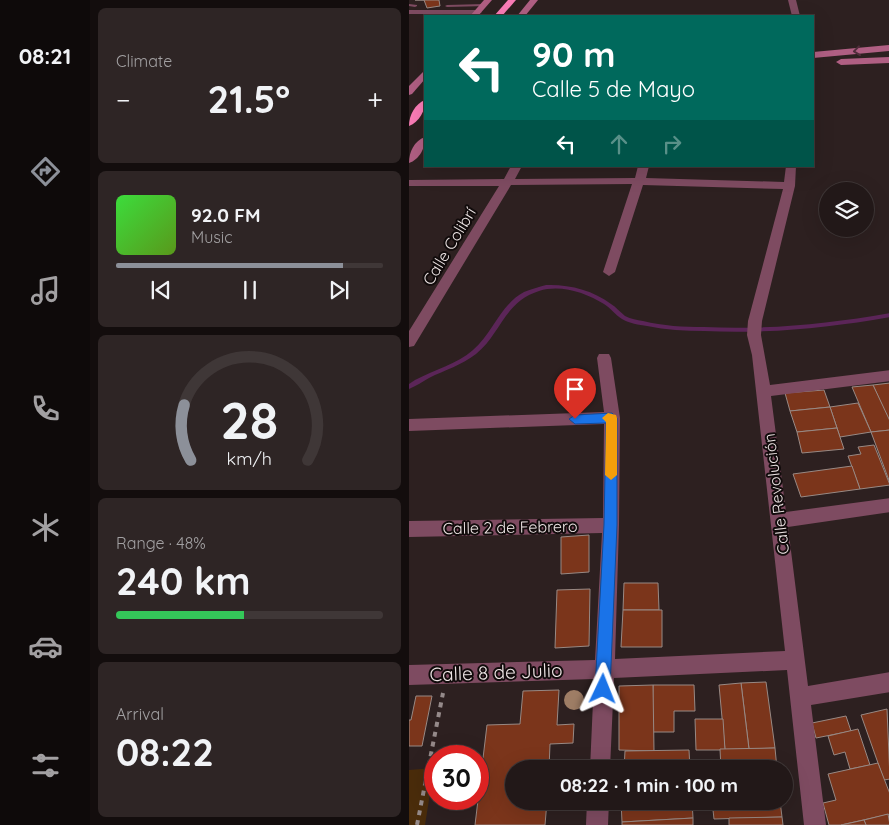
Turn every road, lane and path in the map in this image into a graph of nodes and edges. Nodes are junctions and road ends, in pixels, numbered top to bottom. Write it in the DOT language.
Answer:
graph roads {
  1 [pos="512,0"];
  2 [pos="534,0"];
  3 [pos="792,0"];
  4 [pos="452,1"];
  5 [pos="487,2"];
  6 [pos="411,8"];
  7 [pos="444,9"];
  8 [pos="476,14"];
  9 [pos="499,15"];
  10 [pos="522,15"];
  11 [pos="796,15"];
  12 [pos="889,48"];
  13 [pos="814,55"];
  14 [pos="828,58"];
  15 [pos="889,60"];
  16 [pos="814,63"];
  17 [pos="424,74"];
  18 [pos="424,85"];
  19 [pos="411,88"];
  20 [pos="424,104"];
  21 [pos="409,123"];
  22 [pos="424,141"];
  23 [pos="409,160"];
  24 [pos="516,167"];
  25 [pos="643,167"];
  26 [pos="791,167"];
  27 [pos="638,181"];
  28 [pos="507,182"];
  29 [pos="409,183"];
  30 [pos="789,186"];
  31 [pos="609,272"];
  32 [pos="409,342"];
  33 [pos="604,358"];
  34 [pos="889,375"];
  35 [pos="764,391"];
  36 [pos="612,418"];
  37 [pos="409,425"];
  38 [pos="889,505"];
  39 [pos="779,521"];
  40 [pos="611,525"];
  41 [pos="409,529"];
  42 [pos="794,660"];
  43 [pos="603,669"];
  44 [pos="447,674"];
  45 [pos="409,675"];
  46 [pos="889,682"];
  47 [pos="799,697"];
  48 [pos="600,760"];
  49 [pos="598,810"];
  50 [pos="417,825"];
  51 [pos="597,825"];
  52 [pos="815,825"];
  1 -- 9 [label="highway"];
  2 -- 10 [label="street"];
  3 -- 11 [label="street"];
  4 -- 5 [label="lane"];
  4 -- 7 [label="lane"];
  5 -- 7 [label="lane"];
  5 -- 8 [label="street"];
  6 -- 7 [label="street"];
  7 -- 8 [label="street"];
  12 -- 14 [label="street, one-way"];
  13 -- 14 [label="street"];
  14 -- 15 [label="street"];
  14 -- 16 [label="street"];
  17 -- 19 [label="street"];
  18 -- 19 [label="street"];
  20 -- 21 [label="highway"];
  22 -- 23 [label="street"];
  24 -- 28 [label="street, Calle Colibrí"];
  25 -- 27 [label="street"];
  26 -- 30 [label="street, Calle Revolución"];
  27 -- 28 [label="street"];
  27 -- 30 [label="street"];
  27 -- 31 [label="street"];
  28 -- 29 [label="street"];
  28 -- 32 [label="street, Calle Colibrí"];
  30 -- 35 [label="street, Calle Revolución"];
  33 -- 36 [label="street"];
  34 -- 35 [label="street"];
  35 -- 39 [label="street, Calle Revolución"];
  36 -- 37 [label="street"];
  36 -- 40 [label="street"];
  38 -- 39 [label="street"];
  39 -- 42 [label="street, Calle Revolución"];
  40 -- 41 [label="street, Calle 2 de Febrero"];
  40 -- 43 [label="street"];
  42 -- 43 [label="street, Calle 8 de Julio"];
  42 -- 47 [label="street, Calle Revolución"];
  43 -- 44 [label="street, Calle 8 de Julio"];
  43 -- 48 [label="street"];
  44 -- 45 [label="street, Calle 8 de Julio"];
  44 -- 50 [label="path"];
  46 -- 47 [label="street"];
  47 -- 52 [label="street, Calle Revolución"];
  49 -- 51 [label="street"];
}
